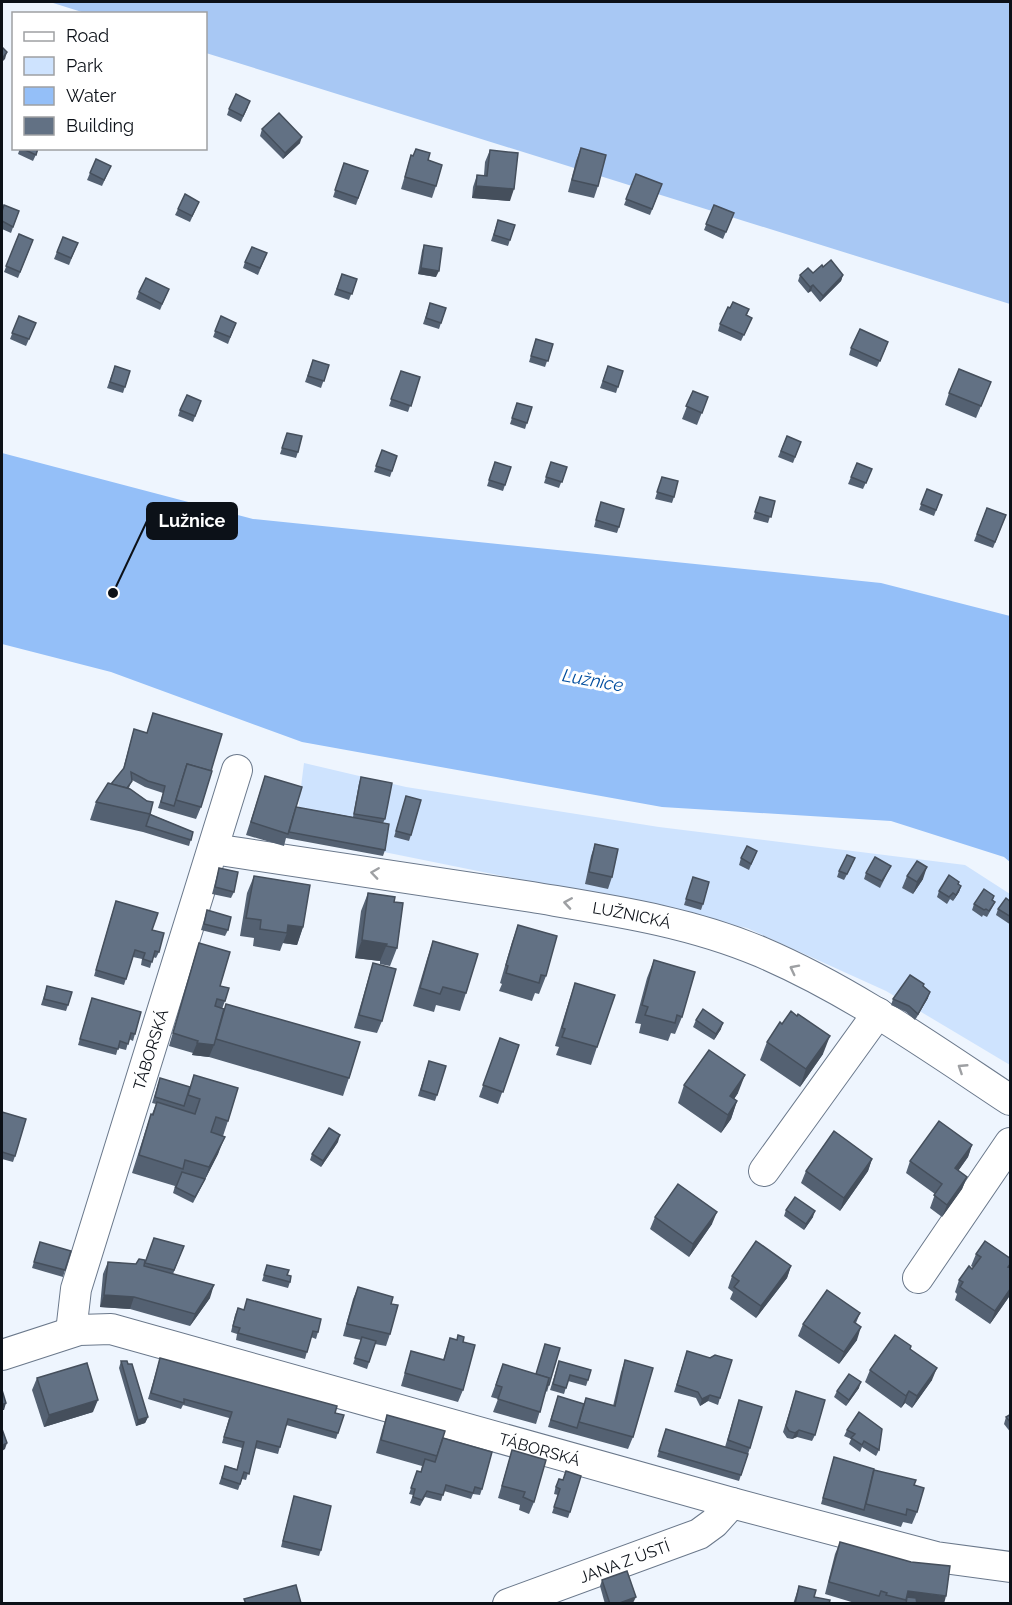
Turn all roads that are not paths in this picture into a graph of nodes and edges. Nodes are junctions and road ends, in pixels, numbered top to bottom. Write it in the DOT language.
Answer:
graph roads {
  1 [pos="237,770"];
  2 [pos="213,849"];
  3 [pos="878,1013"];
  4 [pos="1011,1100"];
  5 [pos="1011,1143"];
  6 [pos="764,1171"];
  7 [pos="918,1278"];
  8 [pos="71,1332"];
  9 [pos="2,1355"];
  10 [pos="732,1503"];
  11 [pos="1011,1566"];
  12 [pos="508,1604"];
  1 -- 2 [label="street, TÁBORSKÁ"];
  3 -- 2 [label="street, LUŽNICKÁ, one-way"];
  2 -- 8 [label="street, TÁBORSKÁ"];
  4 -- 3 [label="street, LUŽNICKÁ, one-way"];
  3 -- 6 [label="street"];
  5 -- 7 [label="street"];
  8 -- 9 [label="street, TÁBORSKÁ"];
  8 -- 10 [label="street, TÁBORSKÁ"];
  10 -- 11 [label="street, TÁBORSKÁ"];
  10 -- 12 [label="street, JANA Z ÚSTÍ"];
}
